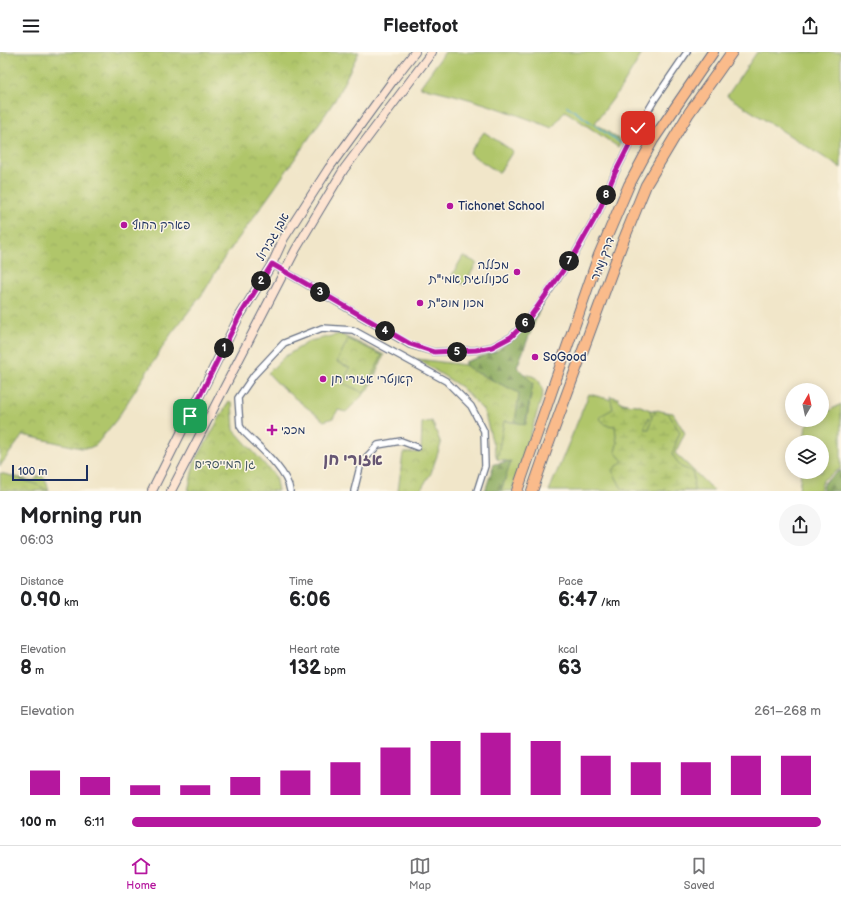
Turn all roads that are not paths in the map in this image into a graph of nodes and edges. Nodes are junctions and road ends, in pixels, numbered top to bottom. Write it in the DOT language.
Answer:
graph roads {
  1 [pos="415,52"];
  2 [pos="432,52"];
  3 [pos="687,52"];
  4 [pos="713,52"];
  5 [pos="732,52"];
  6 [pos="272,264"];
  7 [pos="285,271"];
  8 [pos="417,447"];
  9 [pos="290,490"];
  10 [pos="152,491"];
  11 [pos="171,491"];
  12 [pos="354,491"];
  13 [pos="477,491"];
  14 [pos="517,491"];
  15 [pos="532,491"];
  1 -- 6 [label="street, אבן גבירול"];
  2 -- 7 [label="street"];
  3 -- 7 [label="street"];
  4 -- 14 [label="highway, דרך נמיר"];
  5 -- 15 [label="highway, דרך נמיר"];
  6 -- 7 [label="street"];
  6 -- 10 [label="street, אבן גבירול"];
  7 -- 11 [label="street"];
  8 -- 12 [label="street"];
  9 -- 13 [label="street"];
}
